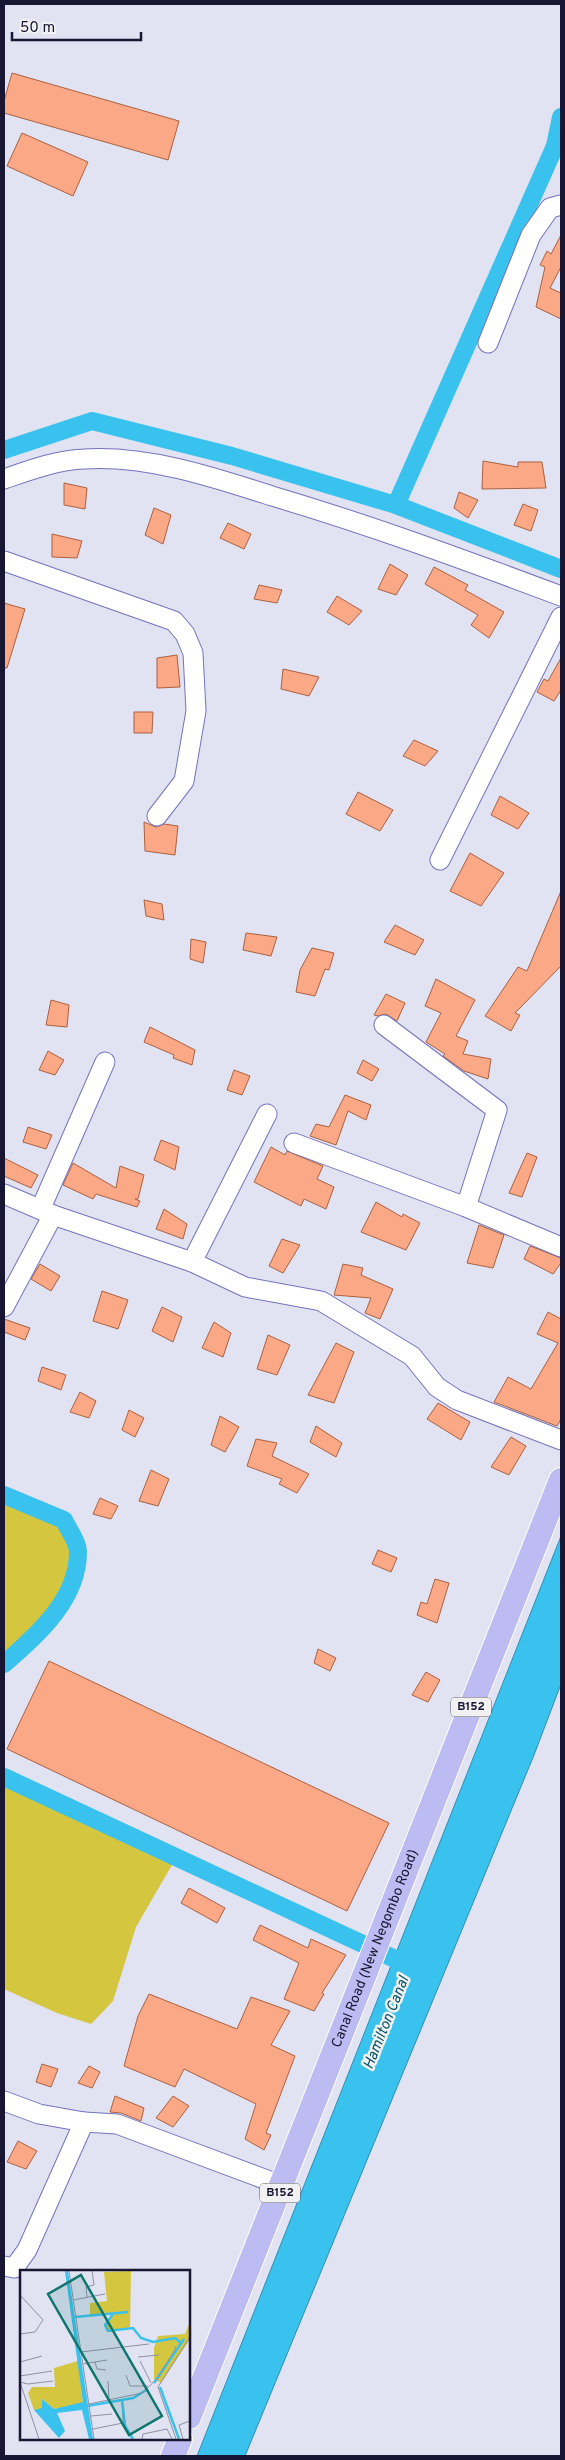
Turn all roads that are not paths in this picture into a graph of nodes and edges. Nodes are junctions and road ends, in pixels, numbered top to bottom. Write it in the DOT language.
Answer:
graph roads {
  1 [pos="561,204"];
  2 [pos="488,343"];
  3 [pos="4,479"];
  4 [pos="4,561"];
  5 [pos="561,596"];
  6 [pos="561,617"];
  7 [pos="157,816"];
  8 [pos="440,860"];
  9 [pos="384,1025"];
  10 [pos="105,1062"];
  11 [pos="267,1114"];
  12 [pos="294,1143"];
  13 [pos="4,1194"];
  14 [pos="466,1207"];
  15 [pos="47,1212"];
  16 [pos="561,1247"];
  17 [pos="192,1262"];
  18 [pos="4,1307"];
  19 [pos="561,1440"];
  20 [pos="561,1480"];
  21 [pos="4,2101"];
  22 [pos="84,2122"];
  23 [pos="282,2186"];
  24 [pos="4,2266"];
  25 [pos="190,2415"];
  26 [pos="180,2440"];
  27 [pos="173,2456"];
  1 -- 2 [label="street"];
  3 -- 5 [label="street"];
  4 -- 7 [label="street"];
  6 -- 8 [label="street"];
  9 -- 14 [label="street"];
  10 -- 15 [label="street"];
  11 -- 17 [label="street"];
  12 -- 14 [label="street"];
  13 -- 15 [label="street"];
  14 -- 16 [label="street"];
  15 -- 17 [label="street"];
  15 -- 18 [label="street"];
  17 -- 19 [label="street"];
  20 -- 23 [label="main road, Canal Road (New Negombo Road) / B152"];
  21 -- 22 [label="street"];
  22 -- 23 [label="street"];
  22 -- 24 [label="street"];
  23 -- 25 [label="main road, Canal Road (New Negombo Road) / B152"];
  26 -- 27 [label="main road"];
}
